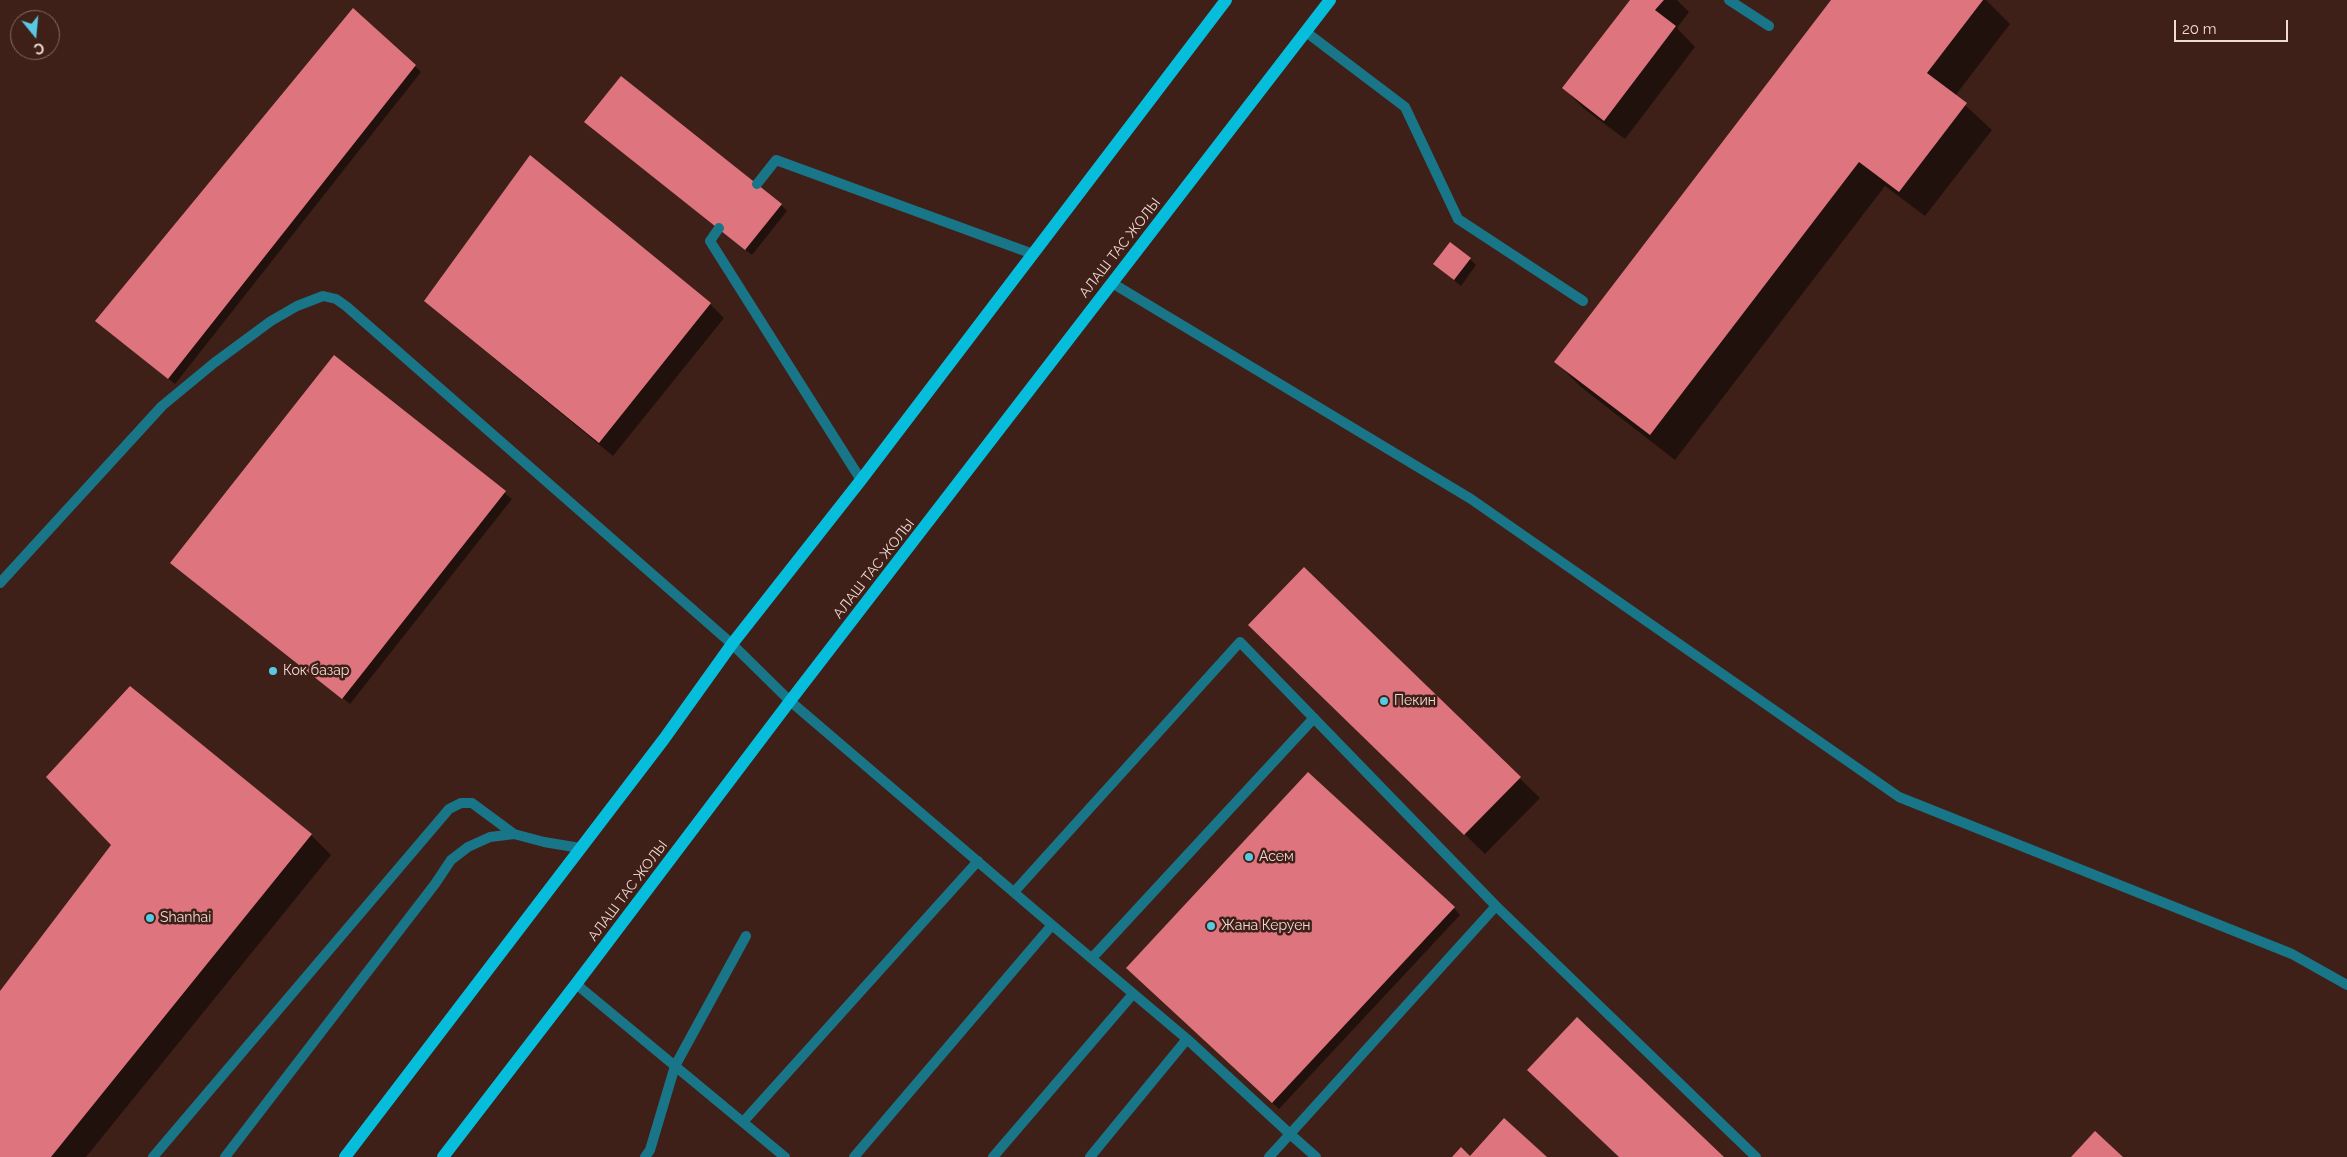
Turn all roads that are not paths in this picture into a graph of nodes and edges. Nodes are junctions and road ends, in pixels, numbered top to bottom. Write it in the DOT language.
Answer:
graph roads {
  1 [pos="1226,0"];
  2 [pos="1330,0"];
  3 [pos="1729,0"];
  4 [pos="1769,26"];
  5 [pos="1306,32"];
  6 [pos="757,184"];
  7 [pos="719,228"];
  8 [pos="1033,254"];
  9 [pos="1112,283"];
  10 [pos="1583,301"];
  11 [pos="861,480"];
  12 [pos="0,583"];
  13 [pos="732,644"];
  14 [pos="790,701"];
  15 [pos="1314,718"];
  16 [pos="514,834"];
  17 [pos="580,848"];
  18 [pos="978,861"];
  19 [pos="1014,892"];
  20 [pos="1496,906"];
  21 [pos="1052,924"];
  22 [pos="746,936"];
  23 [pos="1092,958"];
  24 [pos="576,984"];
  25 [pos="2347,985"];
  26 [pos="1133,994"];
  27 [pos="1188,1039"];
  28 [pos="675,1066"];
  29 [pos="742,1122"];
  30 [pos="1290,1134"];
  31 [pos="153,1157"];
  32 [pos="226,1157"];
  33 [pos="345,1157"];
  34 [pos="443,1157"];
  35 [pos="645,1157"];
  36 [pos="785,1157"];
  37 [pos="854,1157"];
  38 [pos="993,1157"];
  39 [pos="1090,1157"];
  40 [pos="1269,1157"];
  41 [pos="1316,1157"];
  42 [pos="1756,1157"];
  1 -- 8 [label="main road"];
  2 -- 5 [label="main road, АЛАШ ТАС ЖОЛЫ"];
  3 -- 4 [label="lane"];
  5 -- 9 [label="main road, АЛАШ ТАС ЖОЛЫ"];
  5 -- 10 [label="lane"];
  6 -- 8 [label="lane"];
  7 -- 11 [label="lane"];
  8 -- 11 [label="main road"];
  9 -- 14 [label="main road, АЛАШ ТАС ЖОЛЫ"];
  9 -- 25 [label="lane"];
  11 -- 13 [label="main road"];
  12 -- 13 [label="lane"];
  13 -- 14 [label="lane"];
  13 -- 17 [label="main road"];
  14 -- 18 [label="lane"];
  14 -- 24 [label="main road, АЛАШ ТАС ЖОЛЫ"];
  15 -- 19 [label="lane"];
  15 -- 20 [label="lane"];
  15 -- 23 [label="lane"];
  16 -- 17 [label="lane"];
  16 -- 31 [label="lane"];
  16 -- 32 [label="lane"];
  17 -- 33 [label="main road"];
  18 -- 19 [label="lane"];
  18 -- 29 [label="lane"];
  19 -- 21 [label="lane"];
  20 -- 30 [label="lane"];
  20 -- 42 [label="lane"];
  21 -- 23 [label="lane"];
  21 -- 37 [label="lane"];
  22 -- 28 [label="lane"];
  23 -- 26 [label="lane"];
  24 -- 28 [label="lane"];
  24 -- 34 [label="main road, АЛАШ ТАС ЖОЛЫ"];
  26 -- 27 [label="lane"];
  26 -- 38 [label="lane"];
  27 -- 30 [label="lane"];
  27 -- 39 [label="lane"];
  28 -- 29 [label="lane"];
  28 -- 35 [label="lane"];
  29 -- 36 [label="lane"];
  30 -- 40 [label="lane"];
  30 -- 41 [label="lane"];
}
